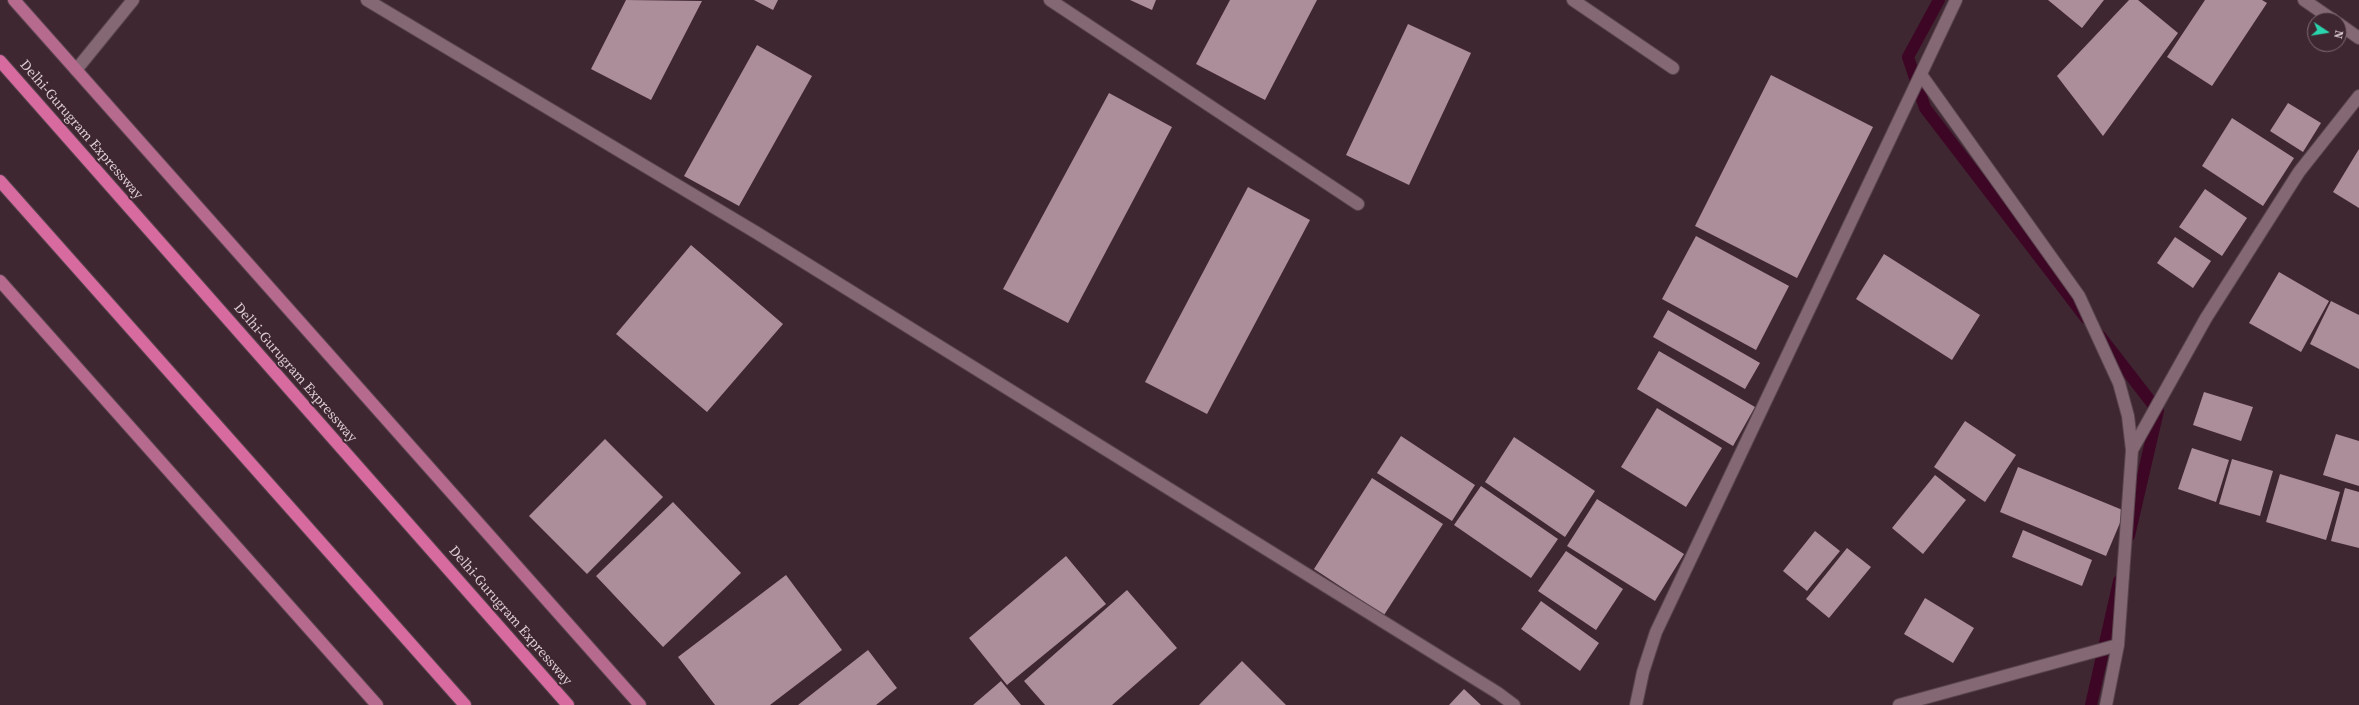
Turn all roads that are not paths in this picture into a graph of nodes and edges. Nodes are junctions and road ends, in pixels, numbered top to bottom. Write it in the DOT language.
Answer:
graph roads {
  1 [pos="14,0"];
  2 [pos="132,0"];
  3 [pos="367,0"];
  4 [pos="1050,0"];
  5 [pos="1573,0"];
  6 [pos="1956,0"];
  7 [pos="2304,0"];
  8 [pos="2321,12"];
  9 [pos="2347,30"];
  10 [pos="2359,38"];
  11 [pos="0,61"];
  12 [pos="1673,68"];
  13 [pos="76,70"];
  14 [pos="1922,76"];
  15 [pos="2359,96"];
  16 [pos="0,181"];
  17 [pos="1358,204"];
  18 [pos="0,281"];
  19 [pos="2132,450"];
  20 [pos="2118,645"];
  21 [pos="377,705"];
  22 [pos="465,705"];
  23 [pos="568,705"];
  24 [pos="640,705"];
  25 [pos="1514,705"];
  26 [pos="1636,705"];
  27 [pos="1899,705"];
  28 [pos="2106,705"];
  1 -- 13 [label="main road"];
  2 -- 13 [label="street"];
  3 -- 25 [label="street"];
  4 -- 17 [label="street"];
  5 -- 12 [label="street"];
  6 -- 14 [label="street"];
  7 -- 8 [label="street"];
  9 -- 10 [label="street"];
  11 -- 23 [label="highway, Delhi-Gurugram Expressway"];
  13 -- 24 [label="main road"];
  14 -- 19 [label="street"];
  14 -- 26 [label="street"];
  15 -- 19 [label="street"];
  16 -- 22 [label="highway"];
  18 -- 21 [label="main road"];
  19 -- 20 [label="street"];
  20 -- 27 [label="street"];
  20 -- 28 [label="street"];
}
